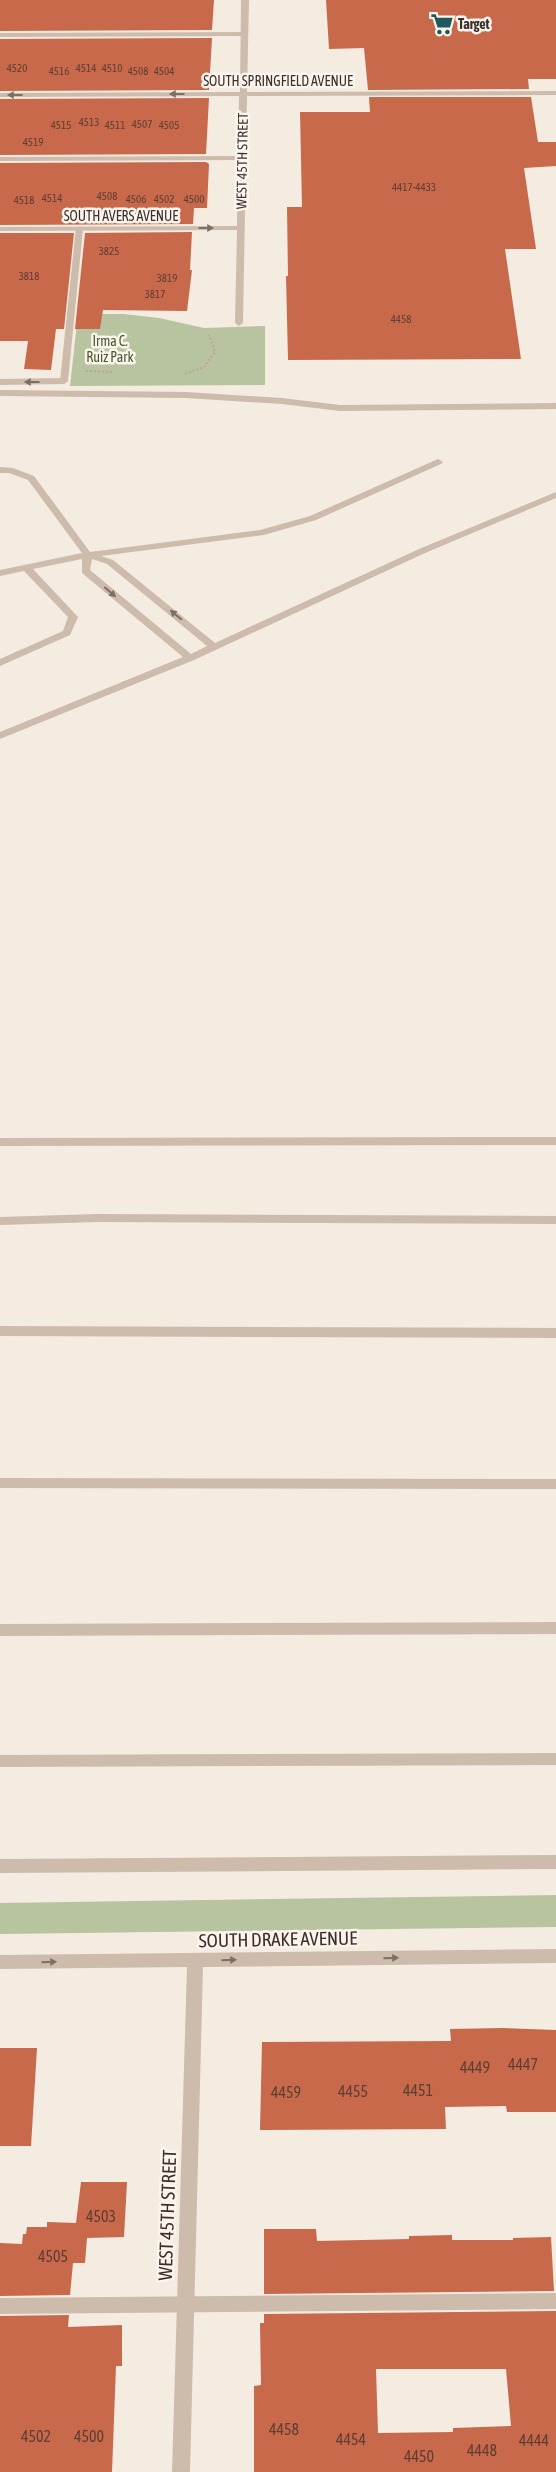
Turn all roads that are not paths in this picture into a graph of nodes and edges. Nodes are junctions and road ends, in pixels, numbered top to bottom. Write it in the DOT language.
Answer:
graph roads {
  1 [pos="245,0"];
  2 [pos="245,34"];
  3 [pos="0,35"];
  4 [pos="556,93"];
  5 [pos="244,94"];
  6 [pos="0,95"];
  7 [pos="242,158"];
  8 [pos="0,159"];
  9 [pos="241,228"];
  10 [pos="0,229"];
  11 [pos="79,229"];
  12 [pos="239,323"];
  13 [pos="0,382"];
  14 [pos="0,393"];
  15 [pos="556,406"];
  16 [pos="438,462"];
  17 [pos="0,470"];
  18 [pos="556,496"];
  19 [pos="88,555"];
  20 [pos="26,568"];
  21 [pos="0,572"];
  22 [pos="214,646"];
  23 [pos="190,658"];
  24 [pos="0,663"];
  25 [pos="0,736"];
  26 [pos="556,1140"];
  27 [pos="0,1142"];
  28 [pos="556,1220"];
  29 [pos="0,1221"];
  30 [pos="0,1331"];
  31 [pos="556,1333"];
  32 [pos="0,1483"];
  33 [pos="556,1484"];
  34 [pos="556,1628"];
  35 [pos="0,1630"];
  36 [pos="556,1759"];
  37 [pos="0,1761"];
  38 [pos="556,1862"];
  39 [pos="0,1866"];
  40 [pos="556,1956"];
  41 [pos="195,1960"];
  42 [pos="0,1962"];
  43 [pos="556,2301"];
  44 [pos="186,2304"];
  45 [pos="0,2306"];
  46 [pos="181,2472"];
  1 -- 2 [label="street, WEST 45TH STREET"];
  2 -- 3 [label="street"];
  2 -- 5 [label="street, WEST 45TH STREET"];
  4 -- 5 [label="street, SOUTH SPRINGFIELD AVENUE"];
  5 -- 6 [label="street, SOUTH SPRINGFIELD AVENUE, one-way"];
  5 -- 7 [label="street, WEST 45TH STREET"];
  7 -- 8 [label="street"];
  7 -- 9 [label="street, WEST 45TH STREET"];
  11 -- 9 [label="street, SOUTH AVERS AVENUE, one-way"];
  9 -- 12 [label="street, WEST 45TH STREET"];
  10 -- 11 [label="street, SOUTH AVERS AVENUE"];
  11 -- 13 [label="street, one-way"];
  14 -- 15 [label="street"];
  16 -- 19 [label="street"];
  17 -- 19 [label="street"];
  18 -- 22 [label="street"];
  19 -- 20 [label="street"];
  22 -- 19 [label="street, one-way"];
  19 -- 23 [label="street, one-way"];
  20 -- 21 [label="street"];
  20 -- 24 [label="street"];
  22 -- 23 [label="street"];
  23 -- 25 [label="street"];
  26 -- 27 [label="street"];
  28 -- 29 [label="street"];
  30 -- 31 [label="street"];
  32 -- 33 [label="street"];
  34 -- 35 [label="street"];
  36 -- 37 [label="street"];
  38 -- 39 [label="street"];
  41 -- 40 [label="street, SOUTH DRAKE AVENUE, one-way"];
  42 -- 41 [label="street, SOUTH DRAKE AVENUE, one-way"];
  41 -- 44 [label="street, WEST 45TH STREET"];
  43 -- 44 [label="street"];
  44 -- 45 [label="street"];
  44 -- 46 [label="street, WEST 45TH STREET"];
}
